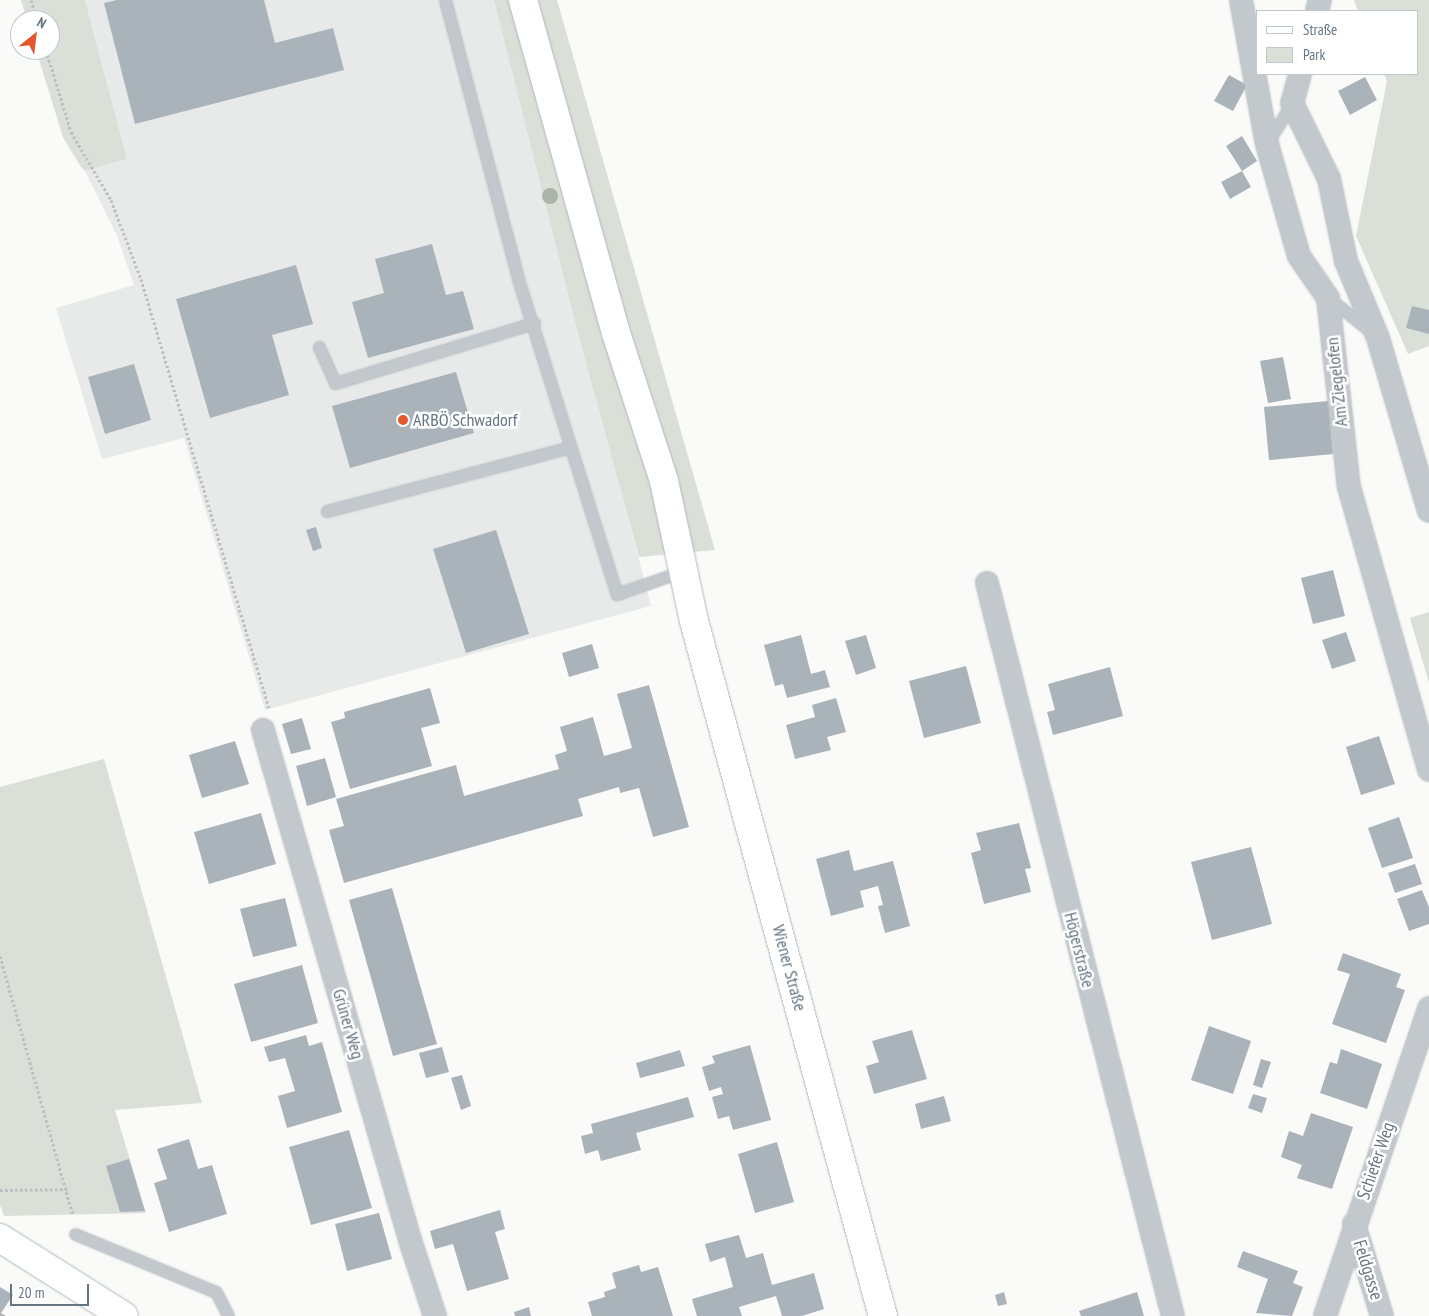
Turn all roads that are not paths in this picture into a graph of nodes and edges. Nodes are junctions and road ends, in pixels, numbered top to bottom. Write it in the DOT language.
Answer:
graph roads {
  1 [pos="445,0"];
  2 [pos="523,0"];
  3 [pos="1241,0"];
  4 [pos="1256,74"];
  5 [pos="1256,75"];
  6 [pos="1300,75"];
  7 [pos="1292,103"];
  8 [pos="1267,144"];
  9 [pos="1328,298"];
  10 [pos="534,323"];
  11 [pos="1378,338"];
  12 [pos="319,348"];
  13 [pos="571,447"];
  14 [pos="328,511"];
  15 [pos="1429,511"];
  16 [pos="683,571"];
  17 [pos="987,583"];
  18 [pos="263,730"];
  19 [pos="1429,770"];
  20 [pos="1429,1008"];
  21 [pos="1354,1224"];
  22 [pos="75,1234"];
  23 [pos="0,1238"];
  24 [pos="124,1316"];
  25 [pos="228,1316"];
  26 [pos="435,1316"];
  27 [pos="883,1316"];
  28 [pos="1174,1316"];
  29 [pos="1325,1316"];
  30 [pos="1382,1316"];
  1 -- 10 [label="lane"];
  2 -- 16 [label="main road, Wiener Straße"];
  3 -- 4 [label="street, Am Ziegelofen"];
  5 -- 8 [label="street, Am Ziegelofen"];
  6 -- 7 [label="street"];
  7 -- 8 [label="lane"];
  7 -- 11 [label="street"];
  8 -- 9 [label="street, Am Ziegelofen"];
  9 -- 11 [label="lane"];
  9 -- 19 [label="street, Am Ziegelofen"];
  10 -- 12 [label="lane"];
  10 -- 13 [label="lane"];
  11 -- 15 [label="street"];
  13 -- 14 [label="lane"];
  13 -- 16 [label="lane"];
  16 -- 27 [label="main road, Wiener Straße"];
  17 -- 28 [label="street, Högerstraße"];
  18 -- 26 [label="street, Grüner Weg"];
  20 -- 21 [label="street, Schiefer Weg"];
  21 -- 29 [label="street, Schiefer Weg"];
  21 -- 30 [label="street, Feldgasse"];
  22 -- 25 [label="lane"];
  23 -- 24 [label="main road"];
}
